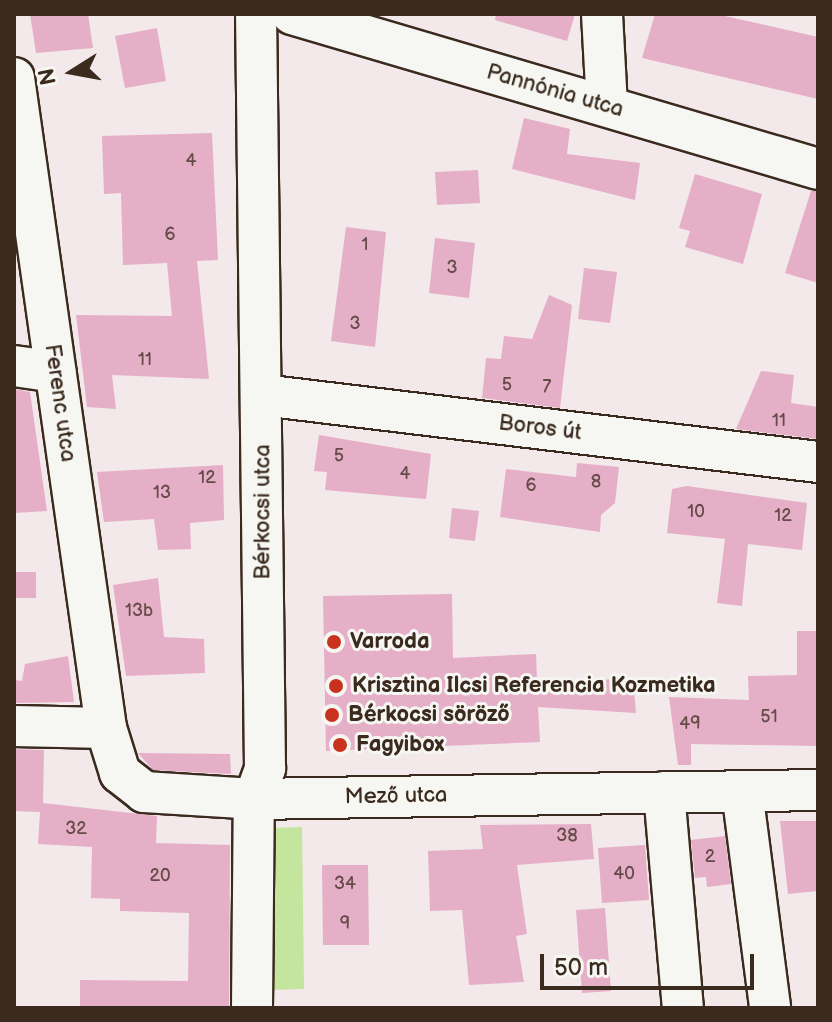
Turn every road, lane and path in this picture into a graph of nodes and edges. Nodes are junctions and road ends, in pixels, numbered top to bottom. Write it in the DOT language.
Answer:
graph roads {
  1 [pos="256,14"];
  2 [pos="602,14"];
  3 [pos="312,17"];
  4 [pos="14,78"];
  5 [pos="607,105"];
  6 [pos="818,169"];
  7 [pos="14,366"];
  8 [pos="56,372"];
  9 [pos="262,395"];
  10 [pos="818,462"];
  11 [pos="14,726"];
  12 [pos="106,728"];
  13 [pos="818,790"];
  14 [pos="742,791"];
  15 [pos="664,792"];
  16 [pos="254,799"];
  17 [pos="252,1008"];
  18 [pos="683,1008"];
  19 [pos="770,1008"];
  1 -- 9 [label="street, Bérkocsi utca"];
  2 -- 5 [label="street"];
  3 -- 5 [label="street, Pannónia utca"];
  4 -- 8 [label="street, Ferenc utca"];
  5 -- 6 [label="street, Pannónia utca"];
  7 -- 8 [label="street"];
  8 -- 12 [label="street, Ferenc utca"];
  9 -- 10 [label="street, Boros út"];
  9 -- 16 [label="street, Bérkocsi utca"];
  11 -- 12 [label="street"];
  12 -- 16 [label="street, Mező utca"];
  13 -- 14 [label="street, Mező utca"];
  14 -- 15 [label="street, Mező utca"];
  14 -- 19 [label="street"];
  15 -- 16 [label="street, Mező utca"];
  15 -- 18 [label="street"];
  16 -- 17 [label="street, Bérkocsi utca"];
}
